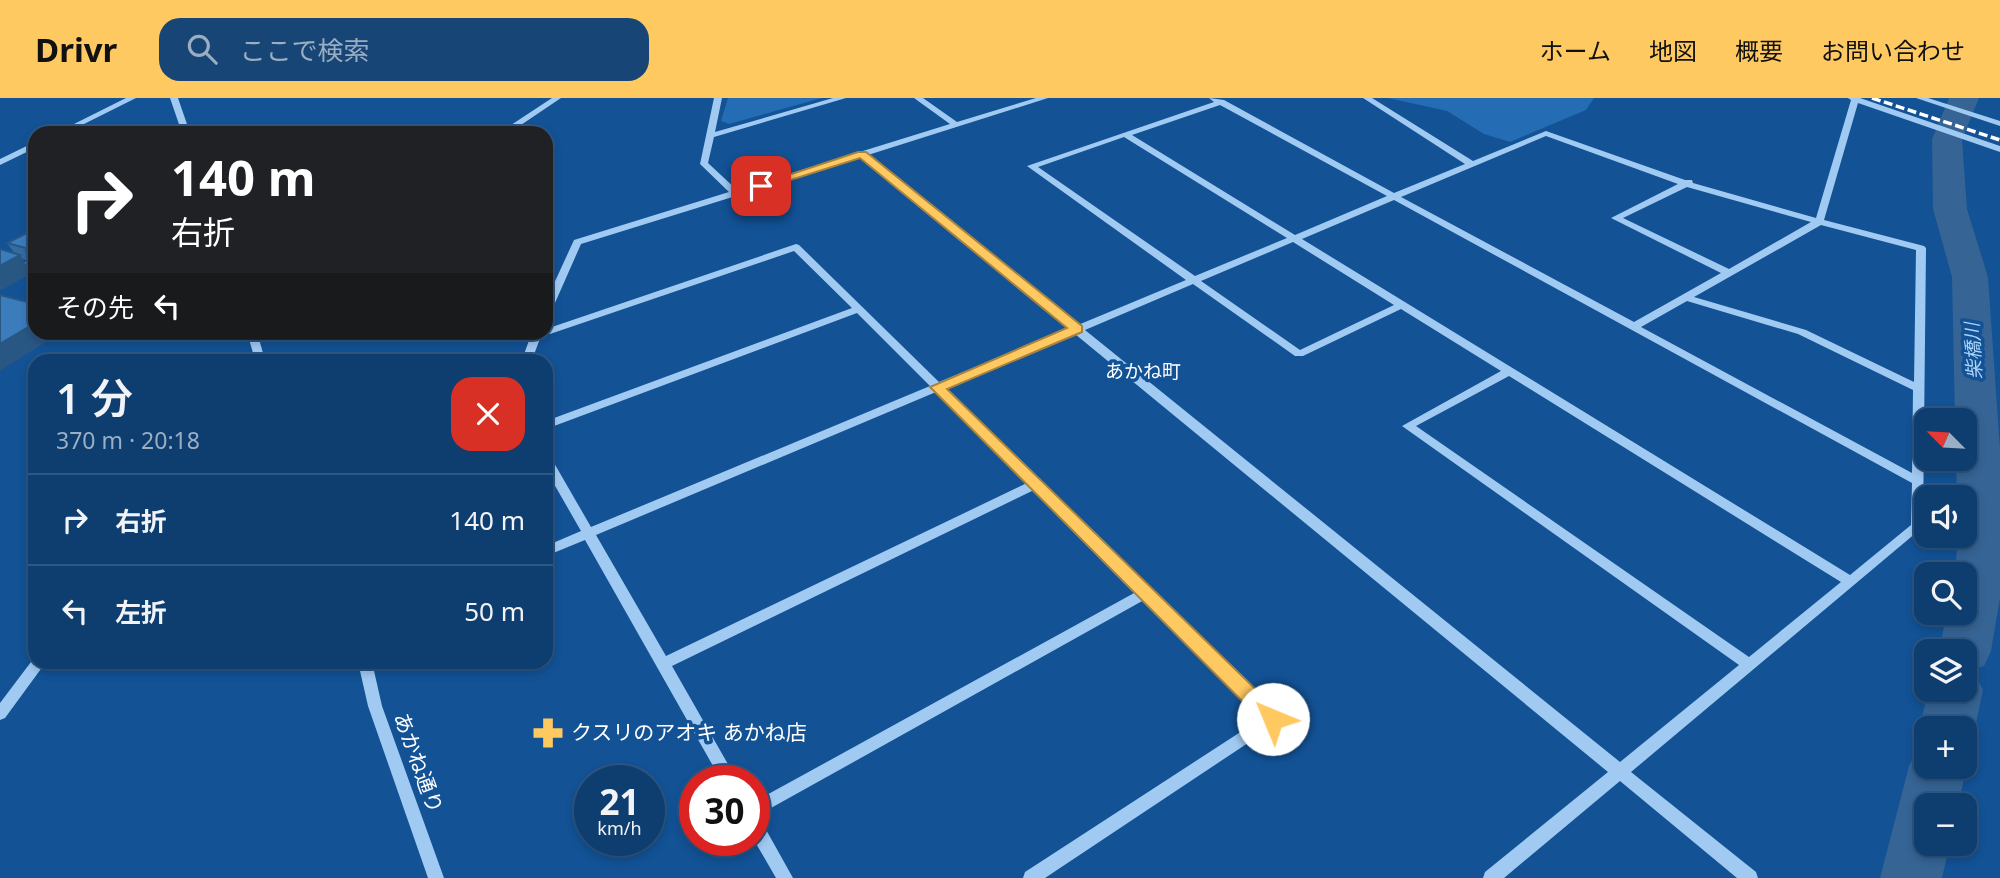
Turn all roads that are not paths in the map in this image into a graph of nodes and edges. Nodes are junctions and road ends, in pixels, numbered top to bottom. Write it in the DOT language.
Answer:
graph roads {
  1 [pos="132,98"];
  2 [pos="174,98"];
  3 [pos="557,98"];
  4 [pos="718,98"];
  5 [pos="842,98"];
  6 [pos="918,98"];
  7 [pos="1042,98"];
  8 [pos="1367,98"];
  9 [pos="1853,99"];
  10 [pos="1924,99"];
  11 [pos="1217,100"];
  12 [pos="2000,124"];
  13 [pos="957,125"];
  14 [pos="74,126"];
  15 [pos="184,126"];
  16 [pos="514,126"];
  17 [pos="1125,134"];
  18 [pos="712,135"];
  19 [pos="28,148"];
  20 [pos="2000,149"];
  21 [pos="862,154"];
  22 [pos="0,162"];
  23 [pos="1472,164"];
  24 [pos="1689,182"];
  25 [pos="735,193"];
  26 [pos="1394,196"];
  27 [pos="1819,222"];
  28 [pos="1294,238"];
  29 [pos="0,259"];
  30 [pos="28,266"];
  31 [pos="1729,273"];
  32 [pos="1193,280"];
  33 [pos="553,296"];
  34 [pos="1685,298"];
  35 [pos="1402,305"];
  36 [pos="858,309"];
  37 [pos="1633,327"];
  38 [pos="553,329"];
  39 [pos="1077,329"];
  40 [pos="1509,371"];
  41 [pos="937,387"];
  42 [pos="1920,389"];
  43 [pos="553,422"];
  44 [pos="553,472"];
  45 [pos="1917,481"];
  46 [pos="1036,484"];
  47 [pos="588,534"];
  48 [pos="553,548"];
  49 [pos="1851,582"];
  50 [pos="1145,593"];
  51 [pos="663,664"];
  52 [pos="1750,665"];
  53 [pos="33,669"];
  54 [pos="367,669"];
  55 [pos="0,714"];
  56 [pos="720,765"];
  57 [pos="1620,772"];
  58 [pos="770,801"];
  59 [pos="770,852"];
  60 [pos="436,878"];
  61 [pos="785,878"];
  62 [pos="1031,878"];
  63 [pos="1490,878"];
  64 [pos="1751,878"];
  1 -- 14 [label="street"];
  2 -- 15 [label="street"];
  3 -- 16 [label="street"];
  4 -- 18 [label="street"];
  5 -- 18 [label="street"];
  6 -- 13 [label="street"];
  7 -- 13 [label="street"];
  8 -- 23 [label="street"];
  9 -- 20 [label="street"];
  9 -- 27 [label="street"];
  10 -- 12 [label="street"];
  11 -- 17 [label="street"];
  11 -- 26 [label="street"];
  13 -- 21 [label="street"];
  17 -- 28 [label="street"];
  17 -- 32 [label="street"];
  18 -- 25 [label="street"];
  19 -- 22 [label="street"];
  21 -- 25 [label="street"];
  21 -- 39 [label="street"];
  23 -- 24 [label="street"];
  23 -- 26 [label="street"];
  24 -- 27 [label="street"];
  24 -- 31 [label="street"];
  25 -- 33 [label="street"];
  26 -- 28 [label="street"];
  26 -- 37 [label="street"];
  27 -- 31 [label="street"];
  27 -- 42 [label="street"];
  28 -- 32 [label="street"];
  28 -- 35 [label="street"];
  29 -- 30 [label="street"];
  31 -- 34 [label="street"];
  32 -- 35 [label="street"];
  32 -- 39 [label="street"];
  34 -- 37 [label="street"];
  34 -- 42 [label="street"];
  35 -- 40 [label="street"];
  36 -- 38 [label="street"];
  36 -- 41 [label="street"];
  36 -- 43 [label="street"];
  37 -- 45 [label="street"];
  39 -- 41 [label="street"];
  39 -- 57 [label="street"];
  40 -- 49 [label="street"];
  40 -- 52 [label="street"];
  41 -- 46 [label="street"];
  41 -- 47 [label="street"];
  42 -- 45 [label="street"];
  44 -- 47 [label="street"];
  45 -- 49 [label="street"];
  46 -- 50 [label="street"];
  46 -- 51 [label="street"];
  47 -- 48 [label="street"];
  47 -- 51 [label="street"];
  49 -- 52 [label="street"];
  50 -- 58 [label="street"];
  50 -- 62 [label="street"];
  51 -- 56 [label="street"];
  52 -- 57 [label="street"];
  53 -- 55 [label="street"];
  54 -- 60 [label="street, あかね通り"];
  57 -- 63 [label="street"];
  57 -- 64 [label="street"];
  59 -- 61 [label="street"];
}
